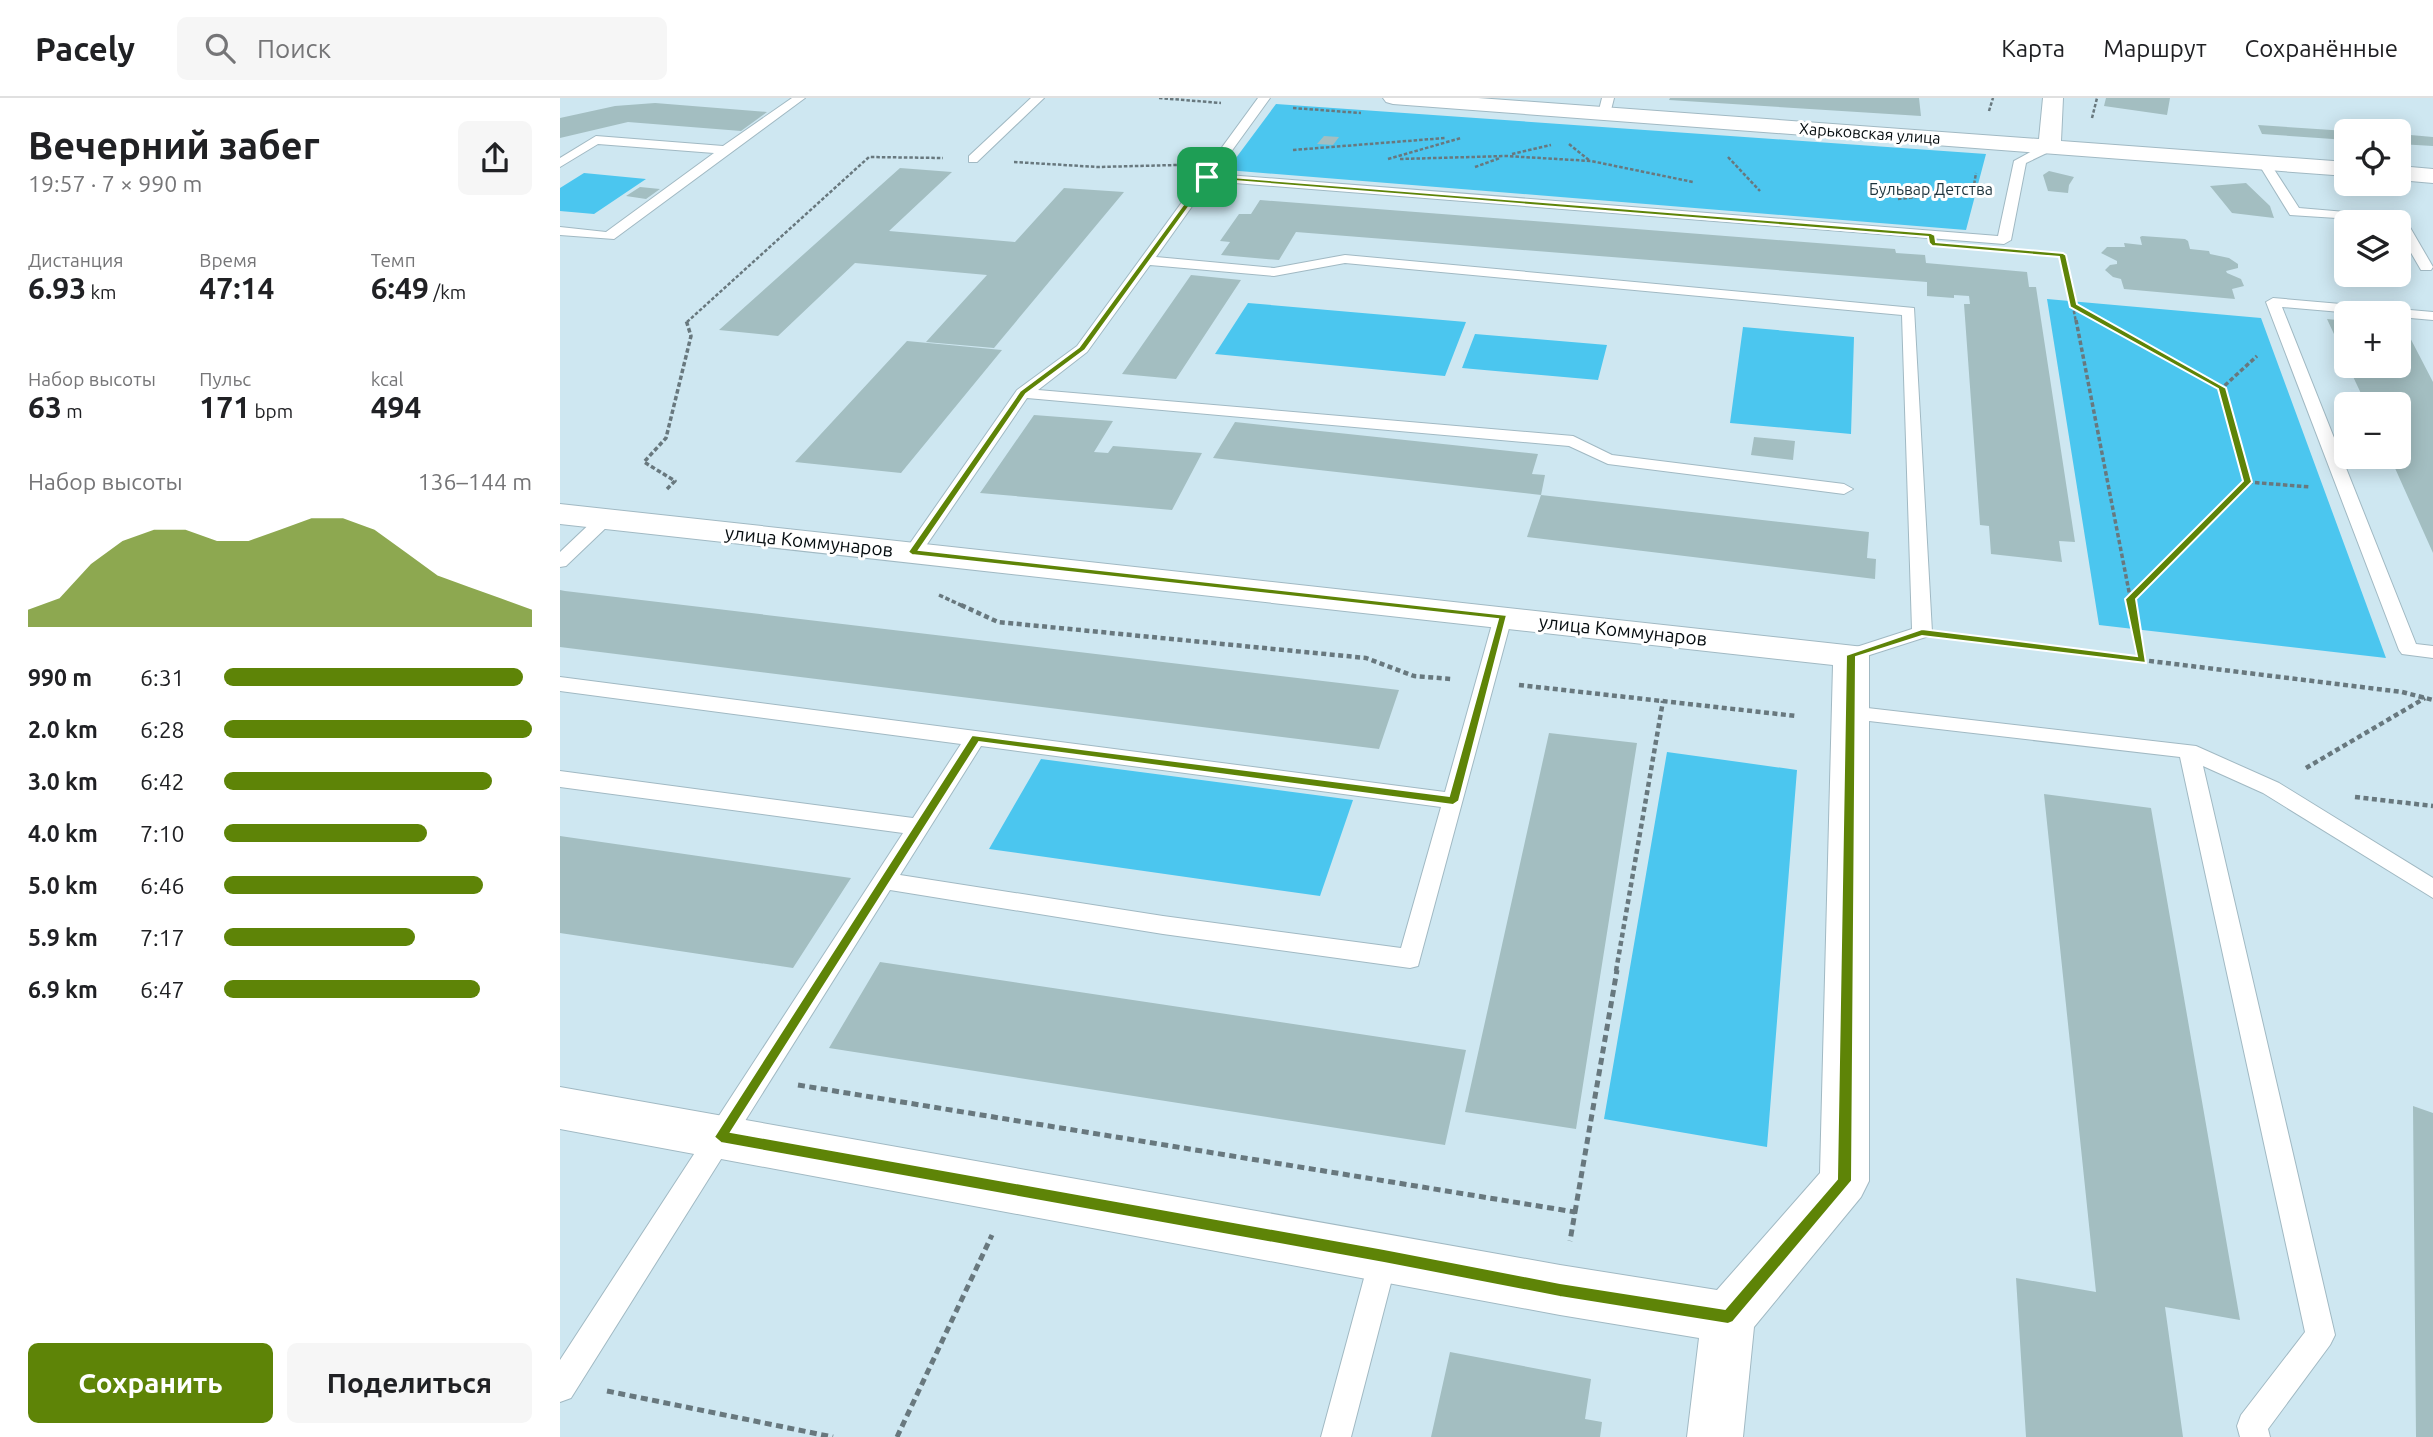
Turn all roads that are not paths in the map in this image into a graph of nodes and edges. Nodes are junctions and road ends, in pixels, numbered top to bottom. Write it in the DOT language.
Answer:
graph roads {
  1 [pos="799,98"];
  2 [pos="1038,98"];
  3 [pos="1264,98"];
  4 [pos="1393,98"];
  5 [pos="2053,98"];
  6 [pos="1606,106"];
  7 [pos="2049,146"];
  8 [pos="726,150"];
  9 [pos="973,159"];
  10 [pos="560,163"];
  11 [pos="2264,163"];
  12 [pos="2334,168"];
  13 [pos="1211,172"];
  14 [pos="2411,174"];
  15 [pos="2433,176"];
  16 [pos="560,231"];
  17 [pos="1146,260"];
  18 [pos="2430,267"];
  19 [pos="2433,281"];
  20 [pos="2433,316"];
  21 [pos="1023,393"];
  22 [pos="1844,489"];
  23 [pos="560,514"];
  24 [pos="605,519"];
  25 [pos="912,552"];
  26 [pos="560,562"];
  27 [pos="1503,617"];
  28 [pos="2433,652"];
  29 [pos="1851,655"];
  30 [pos="560,684"];
  31 [pos="1850,713"];
  32 [pos="976,737"];
  33 [pos="2189,751"];
  34 [pos="560,779"];
  35 [pos="1453,801"];
  36 [pos="919,827"];
  37 [pos="885,881"];
  38 [pos="2433,889"];
  39 [pos="560,1108"];
  40 [pos="721,1137"];
  41 [pos="1384,1256"];
  42 [pos="1728,1317"];
  43 [pos="561,1385"];
  44 [pos="1336,1437"];
  45 [pos="1716,1437"];
  46 [pos="2255,1437"];
  1 -- 8 [label="lane"];
  2 -- 9 [label="lane"];
  3 -- 13 [label="lane"];
  4 -- 6 [label="street, Харьковская улица"];
  5 -- 7 [label="street"];
  6 -- 7 [label="street, Харьковская улица"];
  7 -- 11 [label="street, Харьковская улица"];
  7 -- 13 [label="lane"];
  8 -- 10 [label="lane"];
  8 -- 16 [label="lane"];
  11 -- 12 [label="street, Харьковская улица"];
  11 -- 18 [label="lane"];
  13 -- 17 [label="lane"];
  14 -- 15 [label="street"];
  17 -- 21 [label="lane"];
  17 -- 29 [label="lane"];
  18 -- 19 [label="lane"];
  20 -- 28 [label="lane"];
  21 -- 22 [label="lane"];
  21 -- 25 [label="lane"];
  23 -- 24 [label="street, улица Коммунаров"];
  24 -- 25 [label="street, улица Коммунаров"];
  24 -- 26 [label="lane"];
  25 -- 27 [label="street, улица Коммунаров"];
  27 -- 29 [label="street, улица Коммунаров"];
  27 -- 35 [label="lane"];
  29 -- 31 [label="street"];
  30 -- 32 [label="lane"];
  31 -- 33 [label="lane"];
  31 -- 42 [label="street"];
  32 -- 35 [label="lane"];
  32 -- 36 [label="lane"];
  33 -- 38 [label="lane"];
  33 -- 46 [label="lane"];
  34 -- 36 [label="lane"];
  35 -- 37 [label="lane"];
  36 -- 37 [label="lane"];
  37 -- 40 [label="lane"];
  39 -- 40 [label="street"];
  40 -- 41 [label="street"];
  40 -- 43 [label="lane"];
  41 -- 42 [label="street"];
  41 -- 44 [label="lane"];
  42 -- 45 [label="street"];
}
